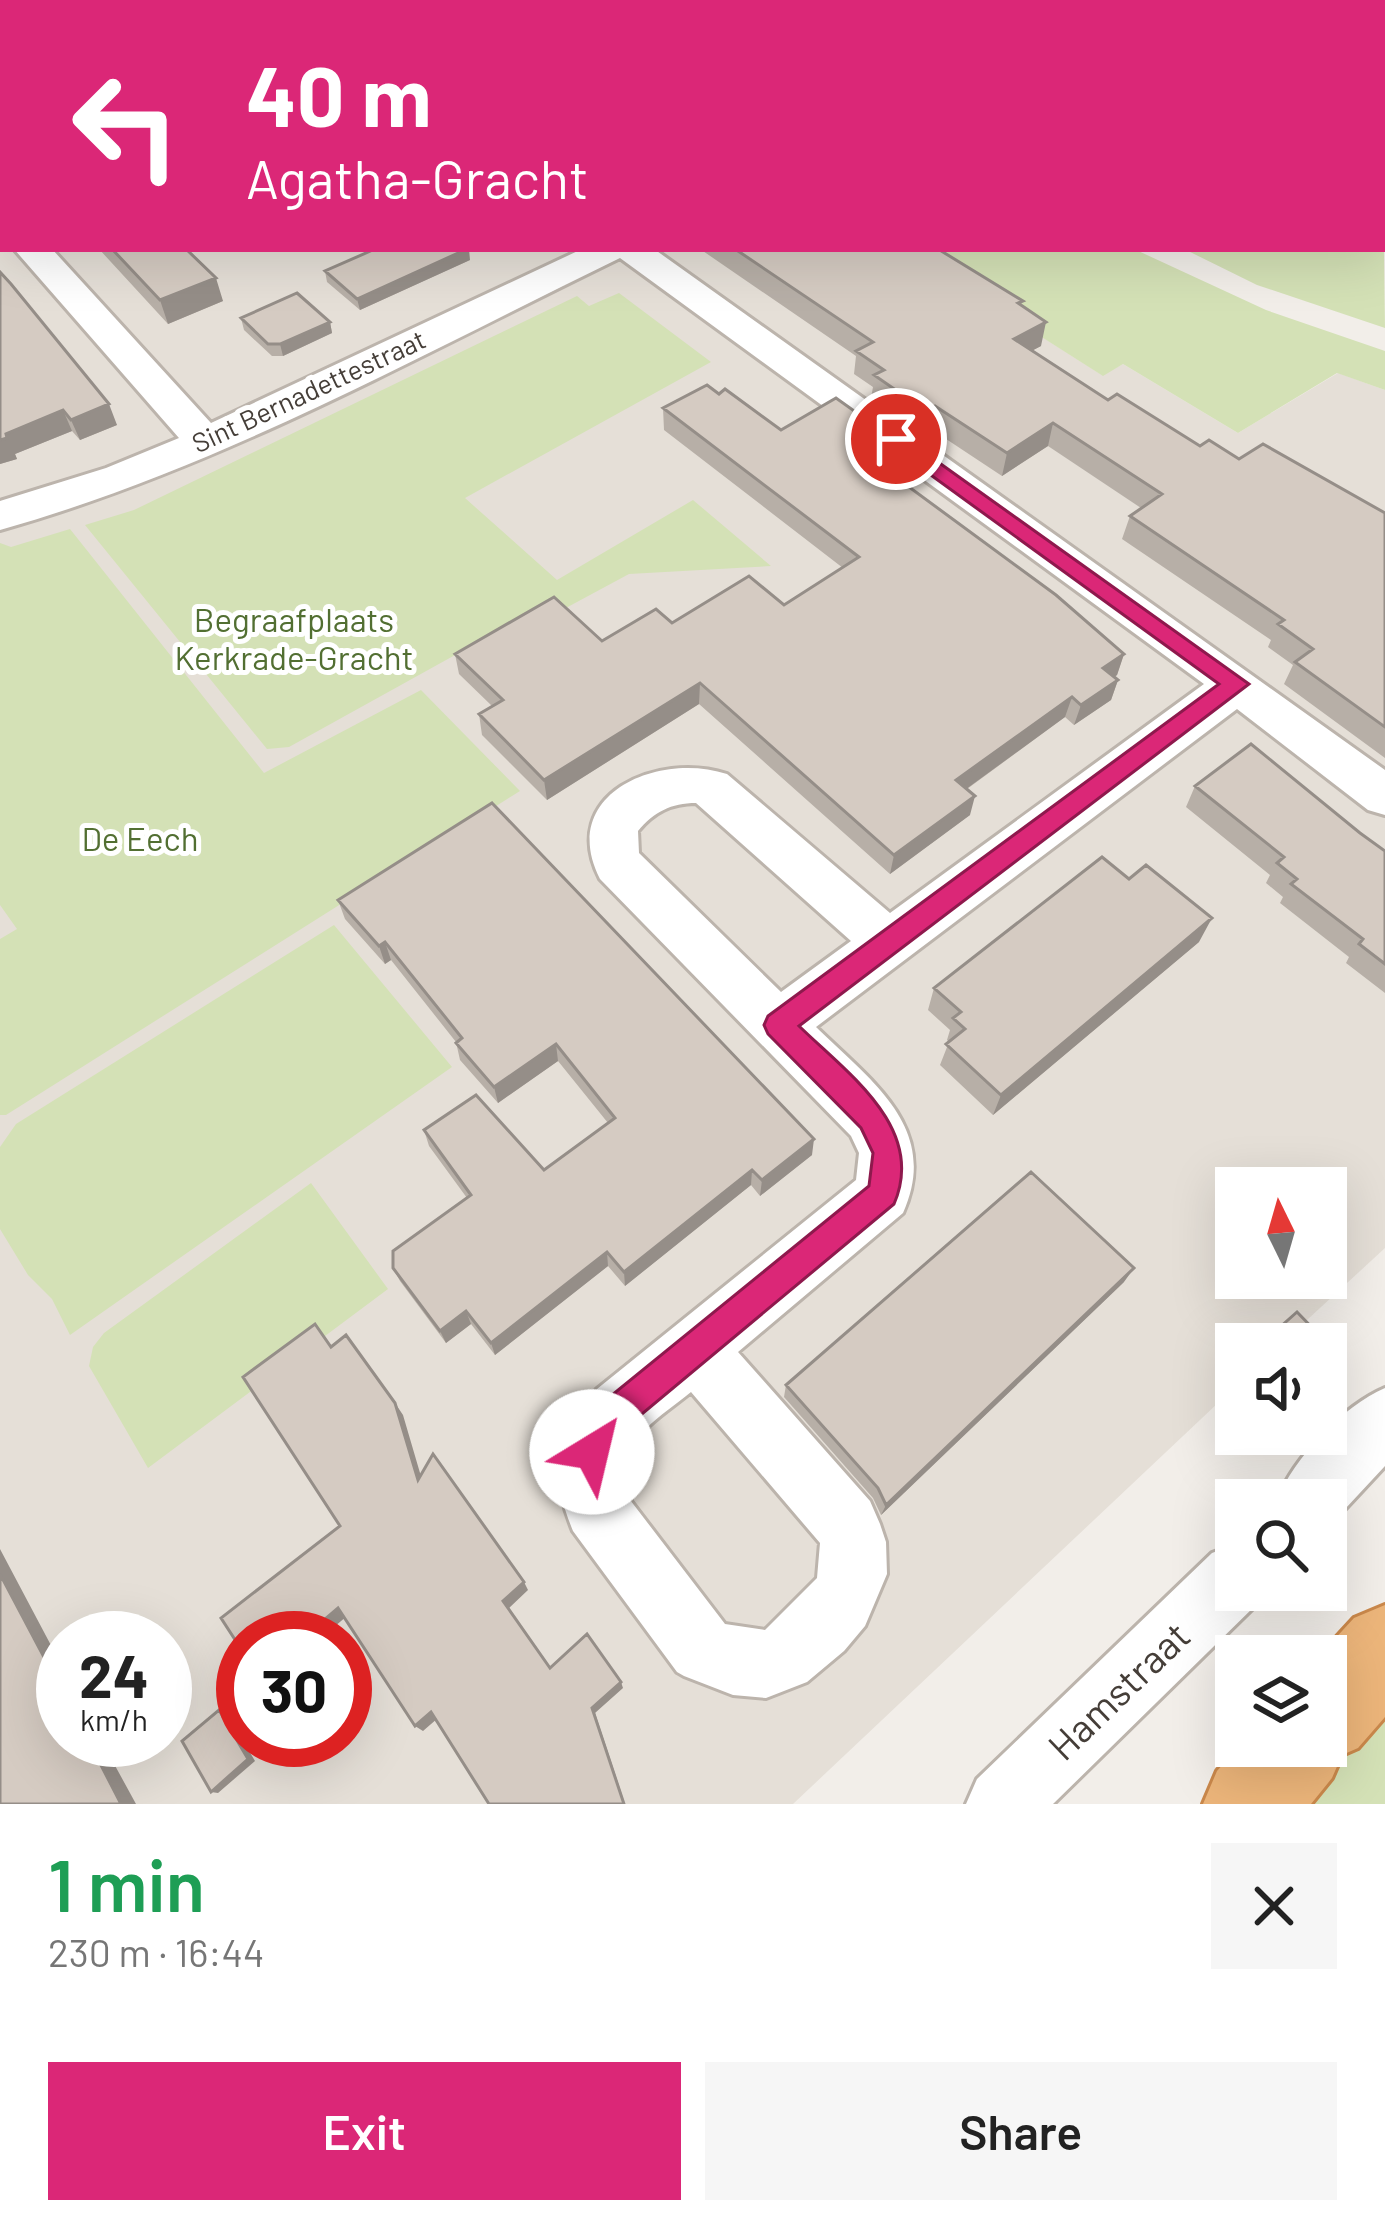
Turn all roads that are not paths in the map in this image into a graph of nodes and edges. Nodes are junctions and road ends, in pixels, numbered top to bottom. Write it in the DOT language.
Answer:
graph roads {
  1 [pos="35,252"];
  2 [pos="605,252"];
  3 [pos="635,252"];
  4 [pos="205,442"];
  5 [pos="0,517"];
  6 [pos="1237,684"];
  7 [pos="1385,796"];
  8 [pos="888,942"];
  9 [pos="778,1025"];
  10 [pos="694,1348"];
  11 [pos="1385,1420"];
  12 [pos="1329,1479"];
  13 [pos="1215,1597"];
  14 [pos="1385,1648"];
  15 [pos="1347,1692"];
  16 [pos="1282,1767"];
  17 [pos="1002,1804"];
  18 [pos="1250,1804"];
  1 -- 4 [label="street"];
  2 -- 4 [label="street, Sint Bernadettestraat"];
  3 -- 6 [label="street"];
  4 -- 5 [label="street, Sint Bernadettestraat"];
  6 -- 7 [label="street"];
  6 -- 8 [label="street"];
  8 -- 9 [label="street"];
  8 -- 9 [label="street"];
  9 -- 10 [label="street"];
  10 -- 10 [label="street"];
  11 -- 12 [label="street"];
  13 -- 17 [label="street, Hamstraat"];
  14 -- 15 [label="highway"];
  16 -- 18 [label="highway"];
}
